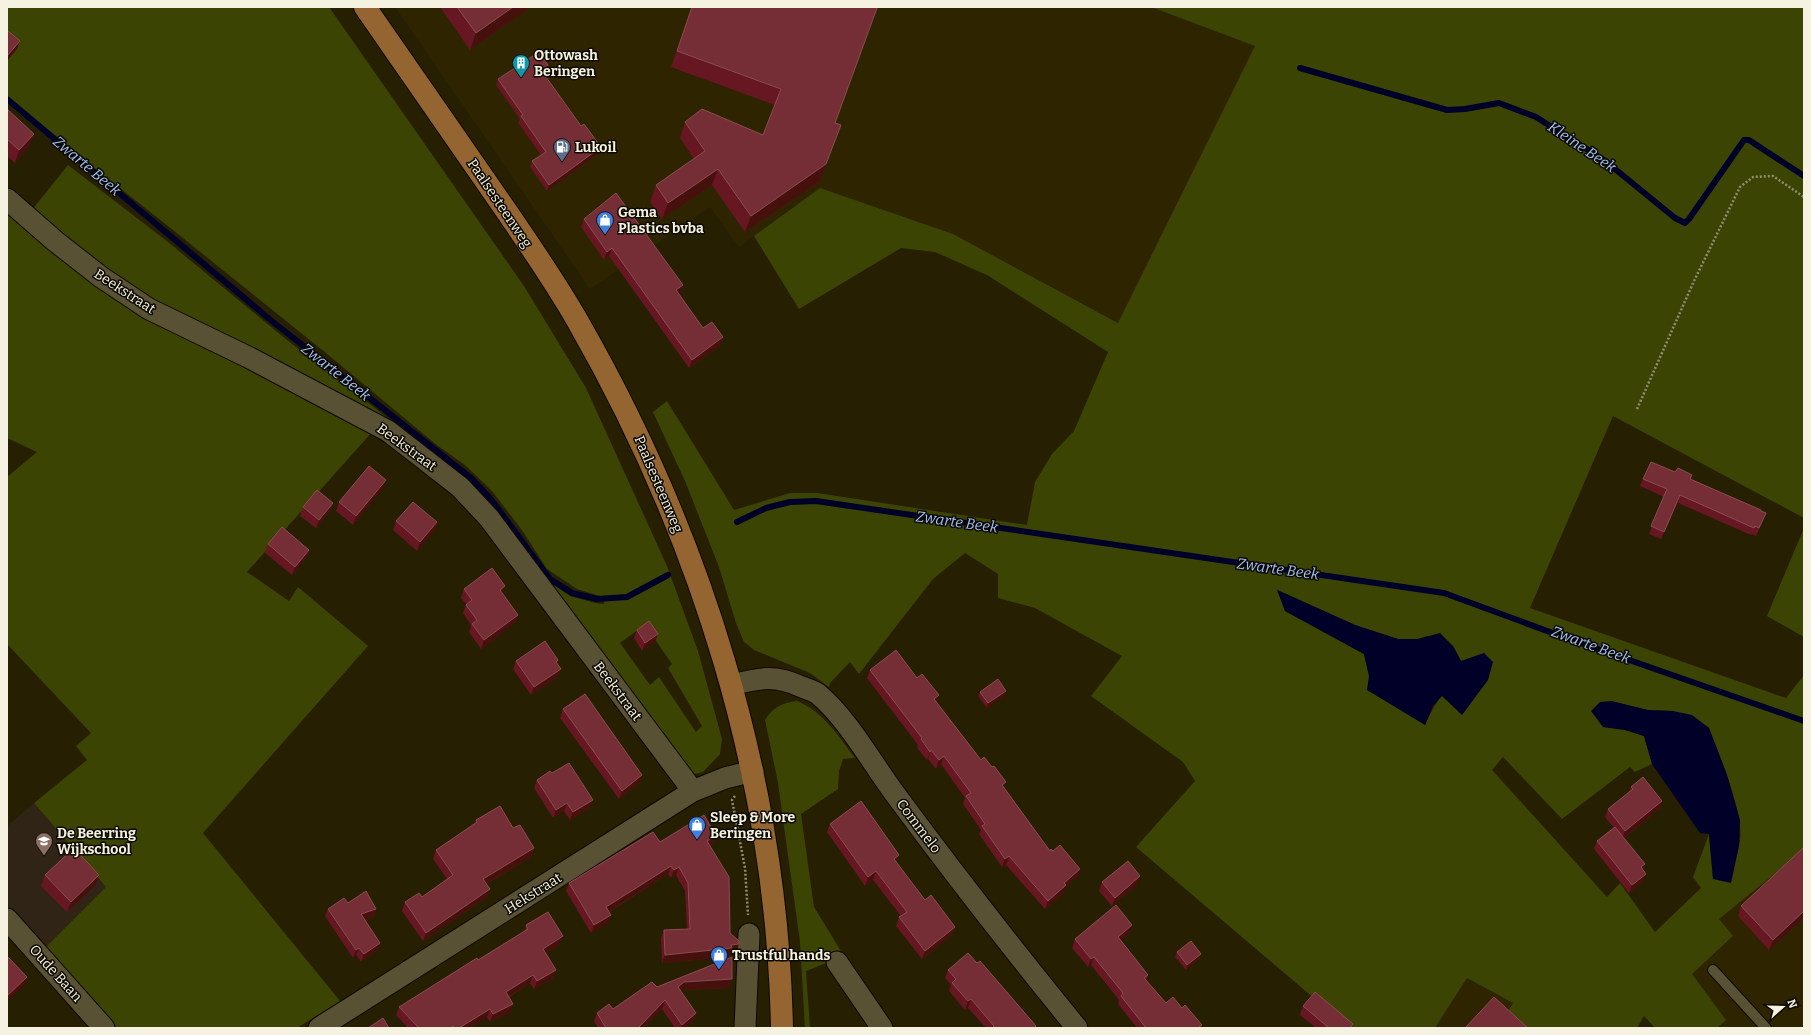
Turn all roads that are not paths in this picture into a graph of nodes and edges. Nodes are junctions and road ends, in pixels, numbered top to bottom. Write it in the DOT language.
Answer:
graph roads {
  1 [pos="365,7"];
  2 [pos="7,199"];
  3 [pos="731,684"];
  4 [pos="753,771"];
  5 [pos="693,791"];
  6 [pos="7,919"];
  7 [pos="749,934"];
  8 [pos="837,962"];
  9 [pos="1713,970"];
  10 [pos="1763,1027"];
  11 [pos="104,1028"];
  12 [pos="319,1028"];
  13 [pos="745,1028"];
  14 [pos="782,1028"];
  15 [pos="882,1028"];
  16 [pos="1077,1028"];
  1 -- 3 [label="main road, Paalsesteenweg"];
  2 -- 5 [label="street, Beekstraat"];
  3 -- 4 [label="main road, Paalsesteenweg"];
  3 -- 16 [label="street, Commelo"];
  4 -- 5 [label="street, Hekstraat"];
  4 -- 14 [label="main road, Paalsesteenweg"];
  5 -- 12 [label="street, Hekstraat"];
  6 -- 11 [label="street, Oude Baan"];
  7 -- 13 [label="street"];
  8 -- 15 [label="street"];
  9 -- 10 [label="lane"];
}
